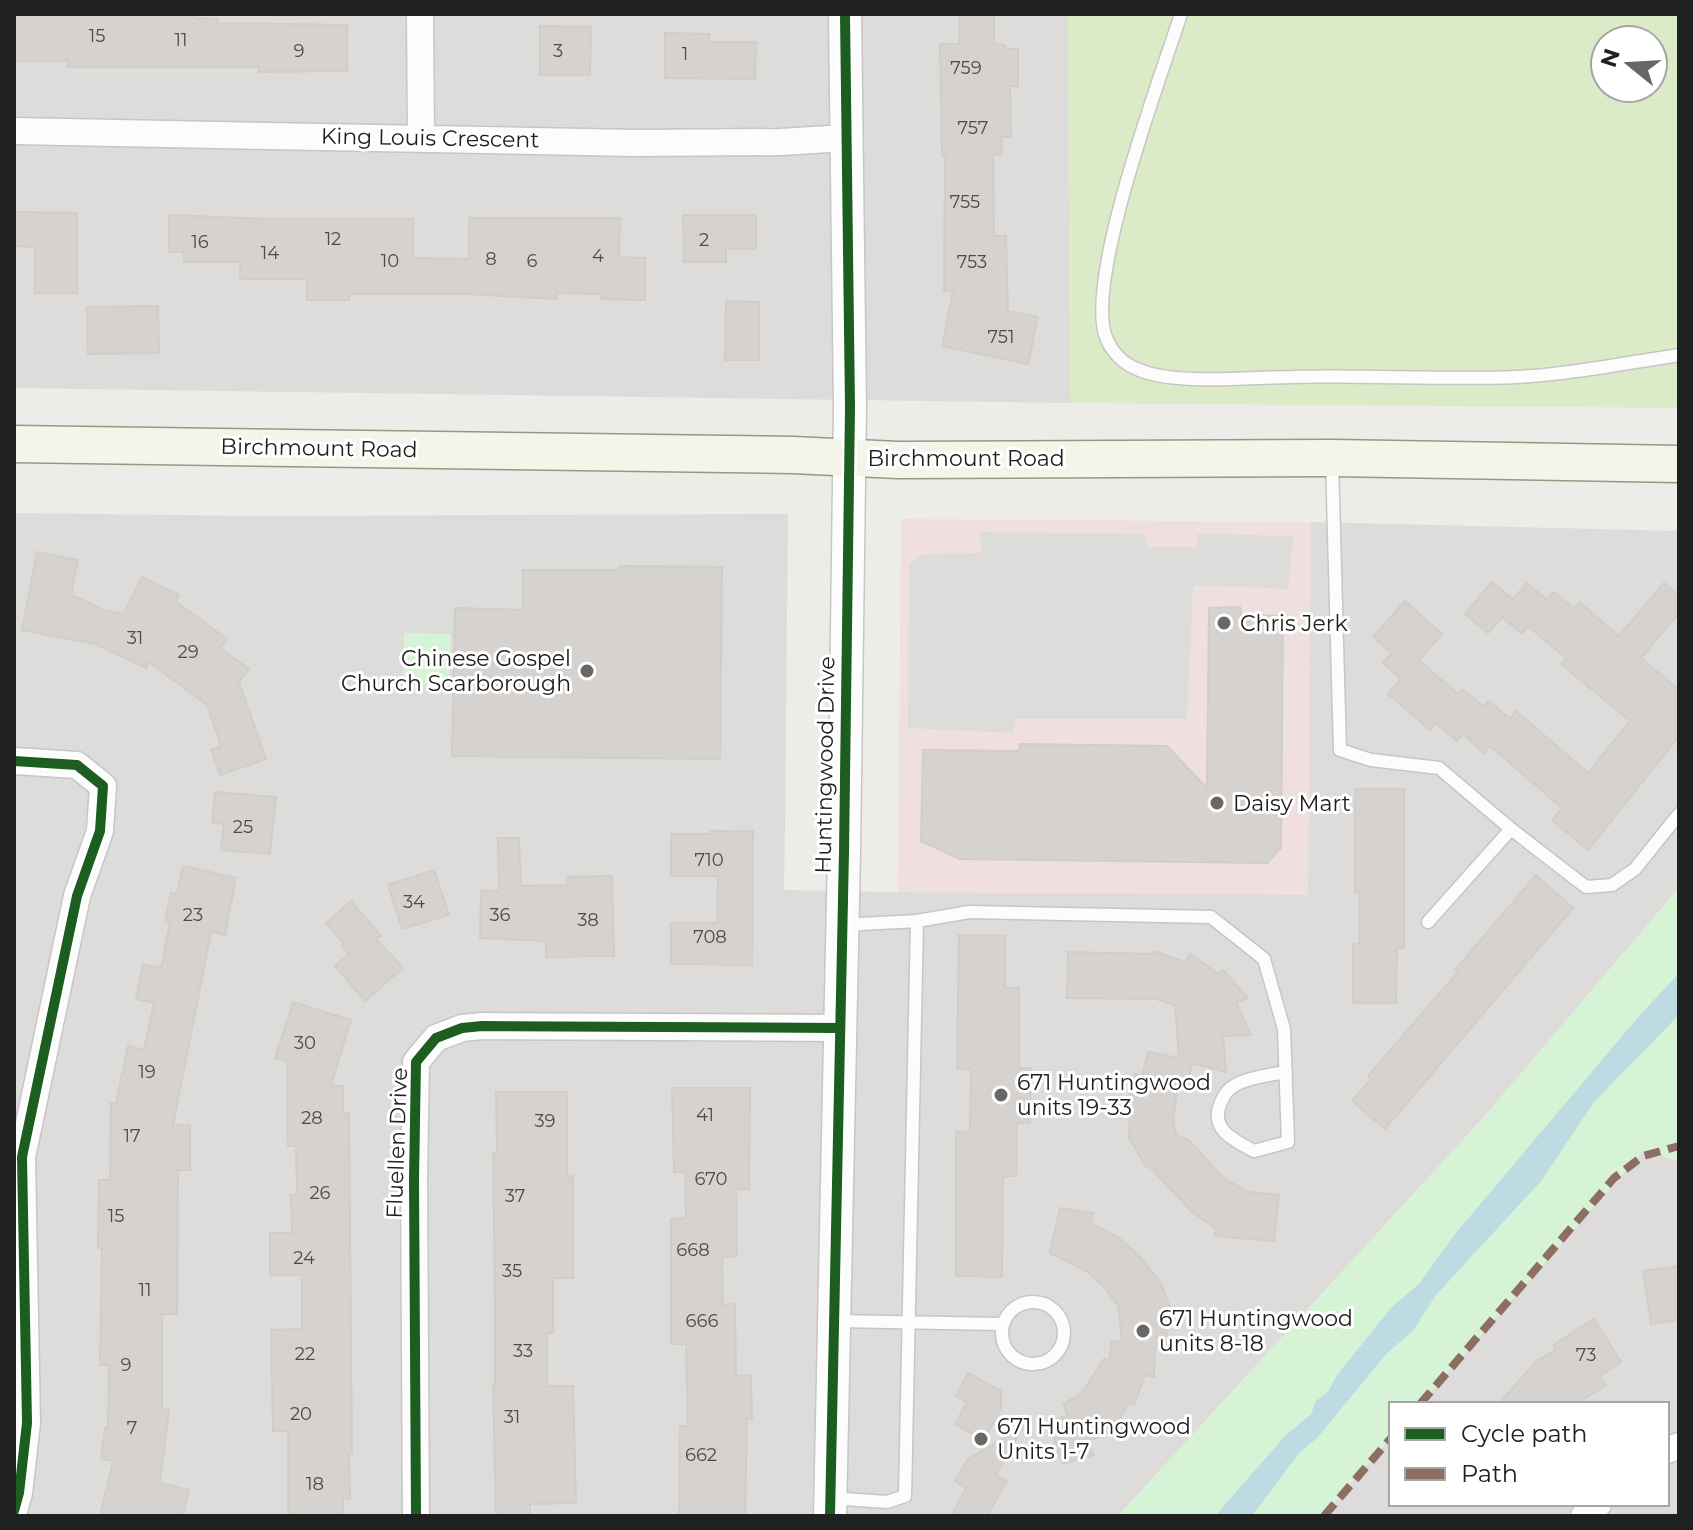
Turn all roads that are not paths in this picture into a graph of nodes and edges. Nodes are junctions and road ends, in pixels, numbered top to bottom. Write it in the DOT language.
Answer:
graph roads {
  1 [pos="420,14"];
  2 [pos="845,14"];
  3 [pos="1181,14"];
  4 [pos="14,131"];
  5 [pos="421,137"];
  6 [pos="846,138"];
  7 [pos="1679,355"];
  8 [pos="14,444"];
  9 [pos="849,457"];
  10 [pos="1332,458"];
  11 [pos="1679,464"];
  12 [pos="14,761"];
  13 [pos="1679,814"];
  14 [pos="1511,829"];
  15 [pos="917,921"];
  16 [pos="1428,922"];
  17 [pos="842,925"];
  18 [pos="840,1028"];
  19 [pos="1286,1072"];
  20 [pos="909,1320"];
  21 [pos="835,1321"];
  22 [pos="1002,1324"];
  23 [pos="830,1507"];
  24 [pos="14,1511"];
  25 [pos="416,1516"];
  1 -- 5 [label="street"];
  2 -- 6 [label="street, Huntingwood Drive"];
  3 -- 7 [label="lane"];
  4 -- 5 [label="street, King Louis Crescent"];
  5 -- 6 [label="street, King Louis Crescent"];
  6 -- 9 [label="street, Huntingwood Drive"];
  8 -- 9 [label="main road, Birchmount Road"];
  9 -- 10 [label="main road, Birchmount Road"];
  9 -- 17 [label="street, Huntingwood Drive"];
  10 -- 11 [label="main road, Birchmount Road"];
  10 -- 14 [label="lane"];
  12 -- 24 [label="street"];
  13 -- 14 [label="lane"];
  14 -- 16 [label="lane"];
  15 -- 17 [label="lane"];
  15 -- 19 [label="lane"];
  15 -- 20 [label="lane"];
  17 -- 18 [label="street, Huntingwood Drive"];
  18 -- 21 [label="street, Huntingwood Drive"];
  18 -- 25 [label="street, Fluellen Drive"];
  19 -- 19 [label="lane"];
  20 -- 21 [label="lane"];
  20 -- 22 [label="lane"];
  20 -- 23 [label="lane"];
  21 -- 23 [label="street, Huntingwood Drive"];
  22 -- 22 [label="lane"];
}
